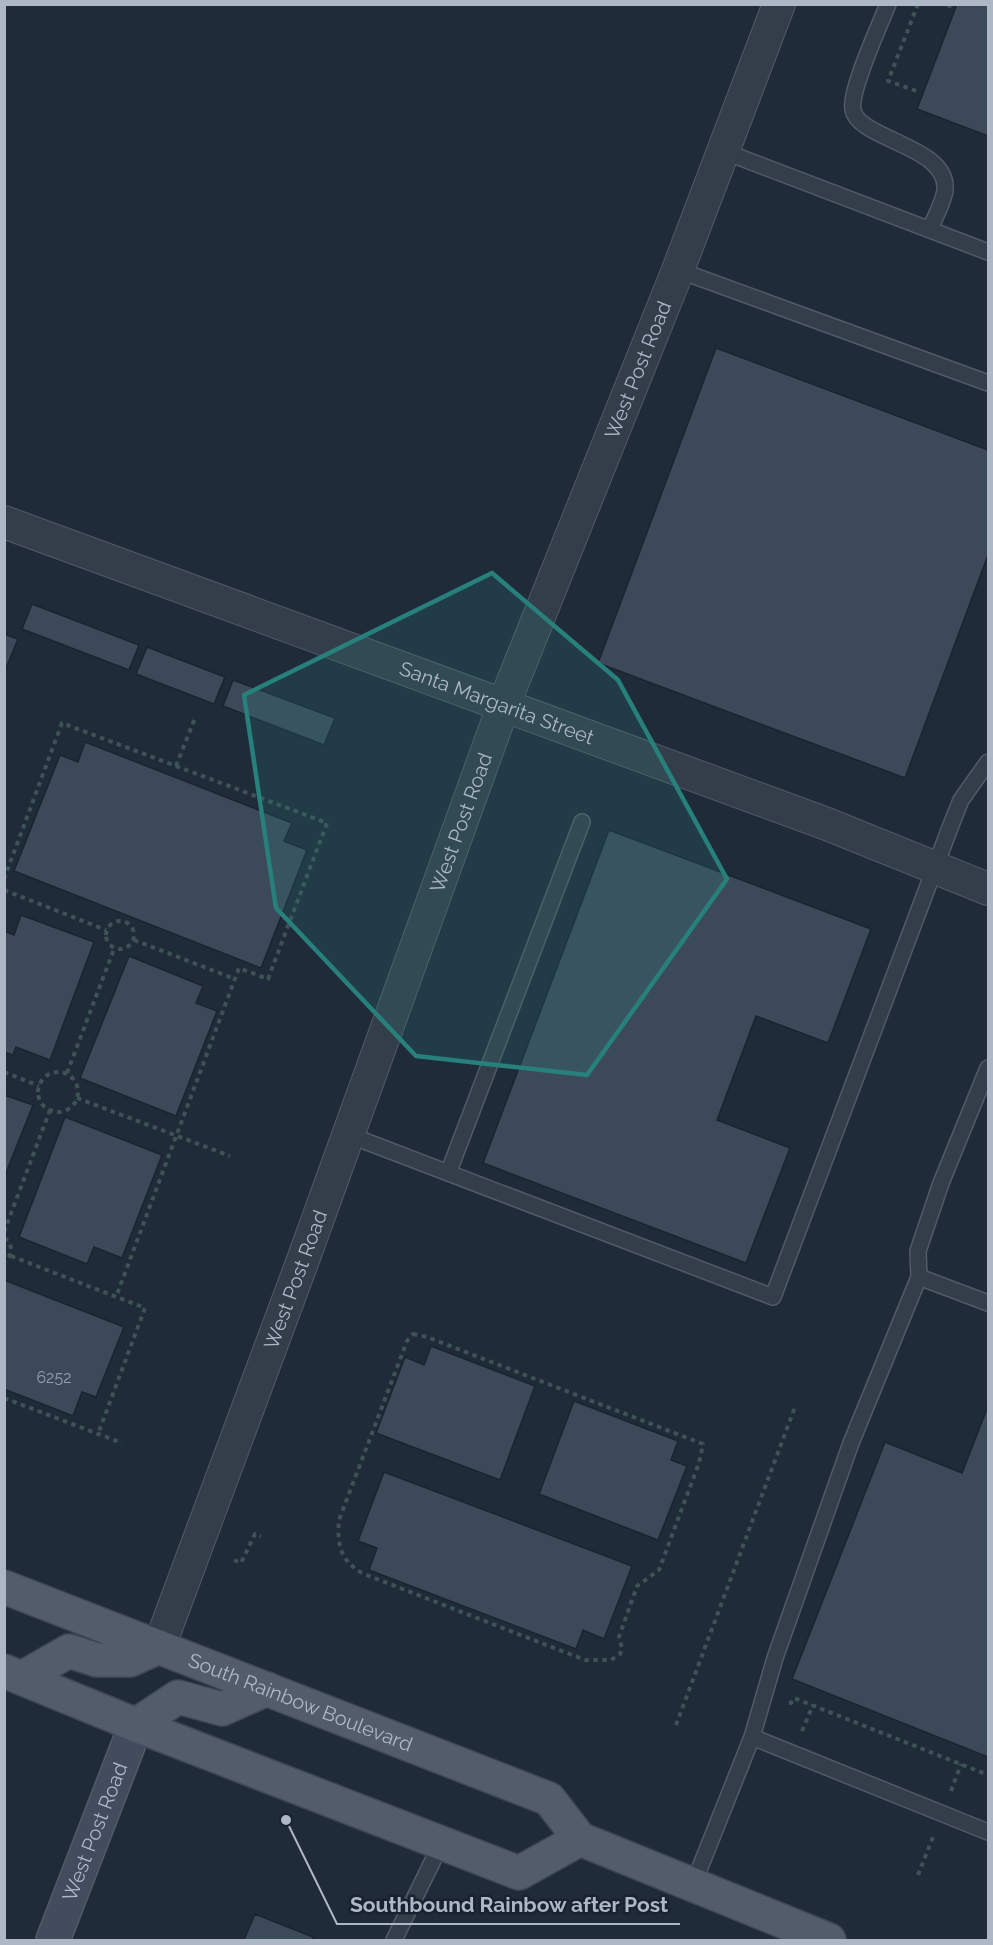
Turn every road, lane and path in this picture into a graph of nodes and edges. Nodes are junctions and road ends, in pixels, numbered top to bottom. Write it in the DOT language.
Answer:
graph roads {
  1 [pos="778,4"];
  2 [pos="888,4"];
  3 [pos="918,4"];
  4 [pos="946,4"];
  5 [pos="951,4"];
  6 [pos="919,92"];
  7 [pos="723,151"];
  8 [pos="930,229"];
  9 [pos="988,252"];
  10 [pos="678,270"];
  11 [pos="988,383"];
  12 [pos="4,522"];
  13 [pos="504,704"];
  14 [pos="195,718"];
  15 [pos="988,762"];
  16 [pos="176,766"];
  17 [pos="582,822"];
  18 [pos="934,867"];
  19 [pos="4,879"];
  20 [pos="988,889"];
  21 [pos="4,890"];
  22 [pos="106,930"];
  23 [pos="134,940"];
  24 [pos="114,949"];
  25 [pos="235,979"];
  26 [pos="988,1068"];
  27 [pos="4,1072"];
  28 [pos="67,1073"];
  29 [pos="39,1086"];
  30 [pos="77,1098"];
  31 [pos="50,1110"];
  32 [pos="349,1135"];
  33 [pos="176,1136"];
  34 [pos="230,1156"];
  35 [pos="449,1171"];
  36 [pos="4,1232"];
  37 [pos="4,1238"];
  38 [pos="10,1256"];
  39 [pos="4,1262"];
  40 [pos="919,1277"];
  41 [pos="116,1297"];
  42 [pos="988,1303"];
  43 [pos="4,1398"];
  44 [pos="795,1407"];
  45 [pos="98,1434"];
  46 [pos="122,1443"];
  47 [pos="261,1536"];
  48 [pos="339,1545"];
  49 [pos="234,1560"];
  50 [pos="4,1587"];
  51 [pos="159,1647"];
  52 [pos="13,1675"];
  53 [pos="267,1689"];
  54 [pos="782,1700"];
  55 [pos="813,1705"];
  56 [pos="136,1725"];
  57 [pos="676,1725"];
  58 [pos="801,1733"];
  59 [pos="752,1737"];
  60 [pos="961,1764"];
  61 [pos="988,1775"];
  62 [pos="950,1793"];
  63 [pos="988,1832"];
  64 [pos="933,1836"];
  65 [pos="580,1839"];
  66 [pos="441,1844"];
  67 [pos="918,1875"];
  68 [pos="693,1885"];
  69 [pos="53,1941"];
  70 [pos="394,1941"];
  71 [pos="829,1941"];
  1 -- 7 [label="street, West Post Road"];
  2 -- 8 [label="lane"];
  3 -- 6 [label="path"];
  4 -- 5 [label="path"];
  7 -- 8 [label="lane"];
  7 -- 10 [label="street, West Post Road"];
  8 -- 9 [label="lane"];
  10 -- 11 [label="lane"];
  10 -- 13 [label="street, West Post Road"];
  12 -- 13 [label="street, Santa Margarita Street"];
  13 -- 18 [label="street, Santa Margarita Street"];
  13 -- 32 [label="street, West Post Road"];
  14 -- 16 [label="path"];
  15 -- 18 [label="lane"];
  16 -- 19 [label="path"];
  16 -- 25 [label="path"];
  17 -- 35 [label="lane"];
  18 -- 20 [label="street, Santa Margarita Street"];
  18 -- 35 [label="lane"];
  21 -- 22 [label="path"];
  22 -- 23 [label="path"];
  22 -- 24 [label="path"];
  23 -- 24 [label="path"];
  23 -- 25 [label="path"];
  24 -- 28 [label="path"];
  25 -- 33 [label="path"];
  26 -- 40 [label="lane"];
  27 -- 29 [label="path"];
  28 -- 29 [label="path"];
  28 -- 30 [label="path"];
  29 -- 31 [label="path"];
  30 -- 31 [label="path"];
  30 -- 33 [label="path"];
  31 -- 36 [label="path"];
  32 -- 35 [label="lane"];
  32 -- 51 [label="street, West Post Road"];
  33 -- 34 [label="path"];
  33 -- 41 [label="path"];
  37 -- 38 [label="path"];
  38 -- 39 [label="path"];
  38 -- 41 [label="path"];
  40 -- 42 [label="lane"];
  40 -- 59 [label="lane"];
  41 -- 45 [label="path"];
  43 -- 45 [label="path"];
  44 -- 57 [label="path"];
  45 -- 46 [label="path"];
  47 -- 49 [label="path"];
  48 -- 48 [label="path"];
  50 -- 51 [label="main road, South Rainbow Boulevard"];
  51 -- 52 [label="main road"];
  51 -- 53 [label="main road, South Rainbow Boulevard"];
  52 -- 56 [label="main road"];
  53 -- 56 [label="main road"];
  53 -- 65 [label="main road, South Rainbow Boulevard"];
  54 -- 55 [label="path"];
  55 -- 58 [label="path"];
  55 -- 60 [label="path"];
  56 -- 66 [label="main road"];
  56 -- 69 [label="street, West Post Road"];
  59 -- 63 [label="lane"];
  59 -- 68 [label="lane"];
  60 -- 61 [label="path"];
  60 -- 62 [label="path"];
  64 -- 67 [label="path"];
  65 -- 66 [label="main road"];
  65 -- 68 [label="main road"];
  66 -- 70 [label="lane"];
  68 -- 71 [label="main road"];
}
